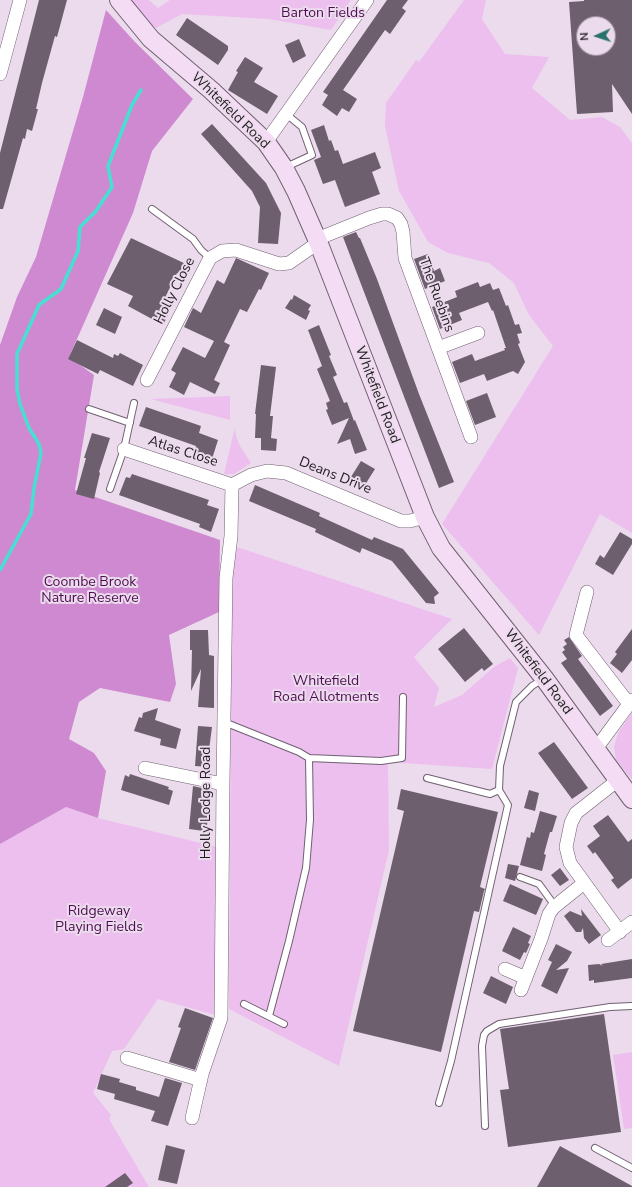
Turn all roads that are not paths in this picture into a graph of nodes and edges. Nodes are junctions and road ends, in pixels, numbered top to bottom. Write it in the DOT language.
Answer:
graph roads {
  1 [pos="20,0"];
  2 [pos="119,0"];
  3 [pos="367,0"];
  4 [pos="0,74"];
  5 [pos="286,114"];
  6 [pos="266,142"];
  7 [pos="284,168"];
  8 [pos="152,209"];
  9 [pos="318,241"];
  10 [pos="210,258"];
  11 [pos="478,333"];
  12 [pos="438,348"];
  13 [pos="147,380"];
  14 [pos="134,403"];
  15 [pos="89,409"];
  16 [pos="130,422"];
  17 [pos="471,437"];
  18 [pos="124,449"];
  19 [pos="232,485"];
  20 [pos="110,489"];
  21 [pos="425,517"];
  22 [pos="588,592"];
  23 [pos="544,678"];
  24 [pos="403,697"];
  25 [pos="630,702"];
  26 [pos="224,722"];
  27 [pos="595,750"];
  28 [pos="309,758"];
  29 [pos="145,768"];
  30 [pos="427,778"];
  31 [pos="618,780"];
  32 [pos="223,784"];
  33 [pos="499,790"];
  34 [pos="632,799"];
  35 [pos="520,877"];
  36 [pos="584,883"];
  37 [pos="555,906"];
  38 [pos="632,922"];
  39 [pos="620,932"];
  40 [pos="608,940"];
  41 [pos="504,969"];
  42 [pos="244,1004"];
  43 [pos="632,1006"];
  44 [pos="269,1016"];
  45 [pos="284,1024"];
  46 [pos="127,1058"];
  47 [pos="201,1080"];
  48 [pos="439,1103"];
  49 [pos="192,1118"];
  50 [pos="485,1126"];
  51 [pos="595,1148"];
  52 [pos="632,1168"];
  1 -- 4 [label="street"];
  2 -- 6 [label="main road, Whitefield Road"];
  3 -- 5 [label="street"];
  5 -- 6 [label="street"];
  5 -- 7 [label="lane"];
  6 -- 7 [label="main road, Whitefield Road"];
  7 -- 9 [label="main road, Whitefield Road"];
  8 -- 10 [label="lane"];
  9 -- 10 [label="street, Holly Close"];
  9 -- 12 [label="street, The Ruebins"];
  9 -- 21 [label="main road, Whitefield Road"];
  10 -- 13 [label="street, Holly Close"];
  11 -- 12 [label="street, The Ruebins"];
  12 -- 17 [label="street, The Ruebins"];
  14 -- 16 [label="lane"];
  15 -- 16 [label="lane"];
  16 -- 18 [label="lane"];
  18 -- 19 [label="street, Atlas Close"];
  18 -- 20 [label="lane"];
  19 -- 21 [label="street, Deans Drive"];
  19 -- 26 [label="street, Holly Lodge Road"];
  21 -- 23 [label="main road, Whitefield Road"];
  22 -- 25 [label="street"];
  23 -- 27 [label="main road, Whitefield Road"];
  23 -- 33 [label="lane"];
  24 -- 28 [label="lane"];
  25 -- 27 [label="street"];
  26 -- 28 [label="lane"];
  26 -- 32 [label="street, Holly Lodge Road"];
  27 -- 31 [label="main road, Whitefield Road"];
  28 -- 44 [label="lane"];
  29 -- 32 [label="street"];
  30 -- 33 [label="lane"];
  31 -- 34 [label="main road, Whitefield Road"];
  31 -- 36 [label="street"];
  32 -- 47 [label="street, Holly Lodge Road"];
  33 -- 48 [label="lane"];
  35 -- 37 [label="lane"];
  36 -- 37 [label="street"];
  36 -- 39 [label="street"];
  37 -- 41 [label="street"];
  38 -- 39 [label="street"];
  39 -- 40 [label="street"];
  42 -- 44 [label="lane"];
  43 -- 50 [label="lane"];
  44 -- 45 [label="lane"];
  46 -- 47 [label="street"];
  47 -- 49 [label="street, Holly Lodge Road"];
  51 -- 52 [label="lane"];
}
